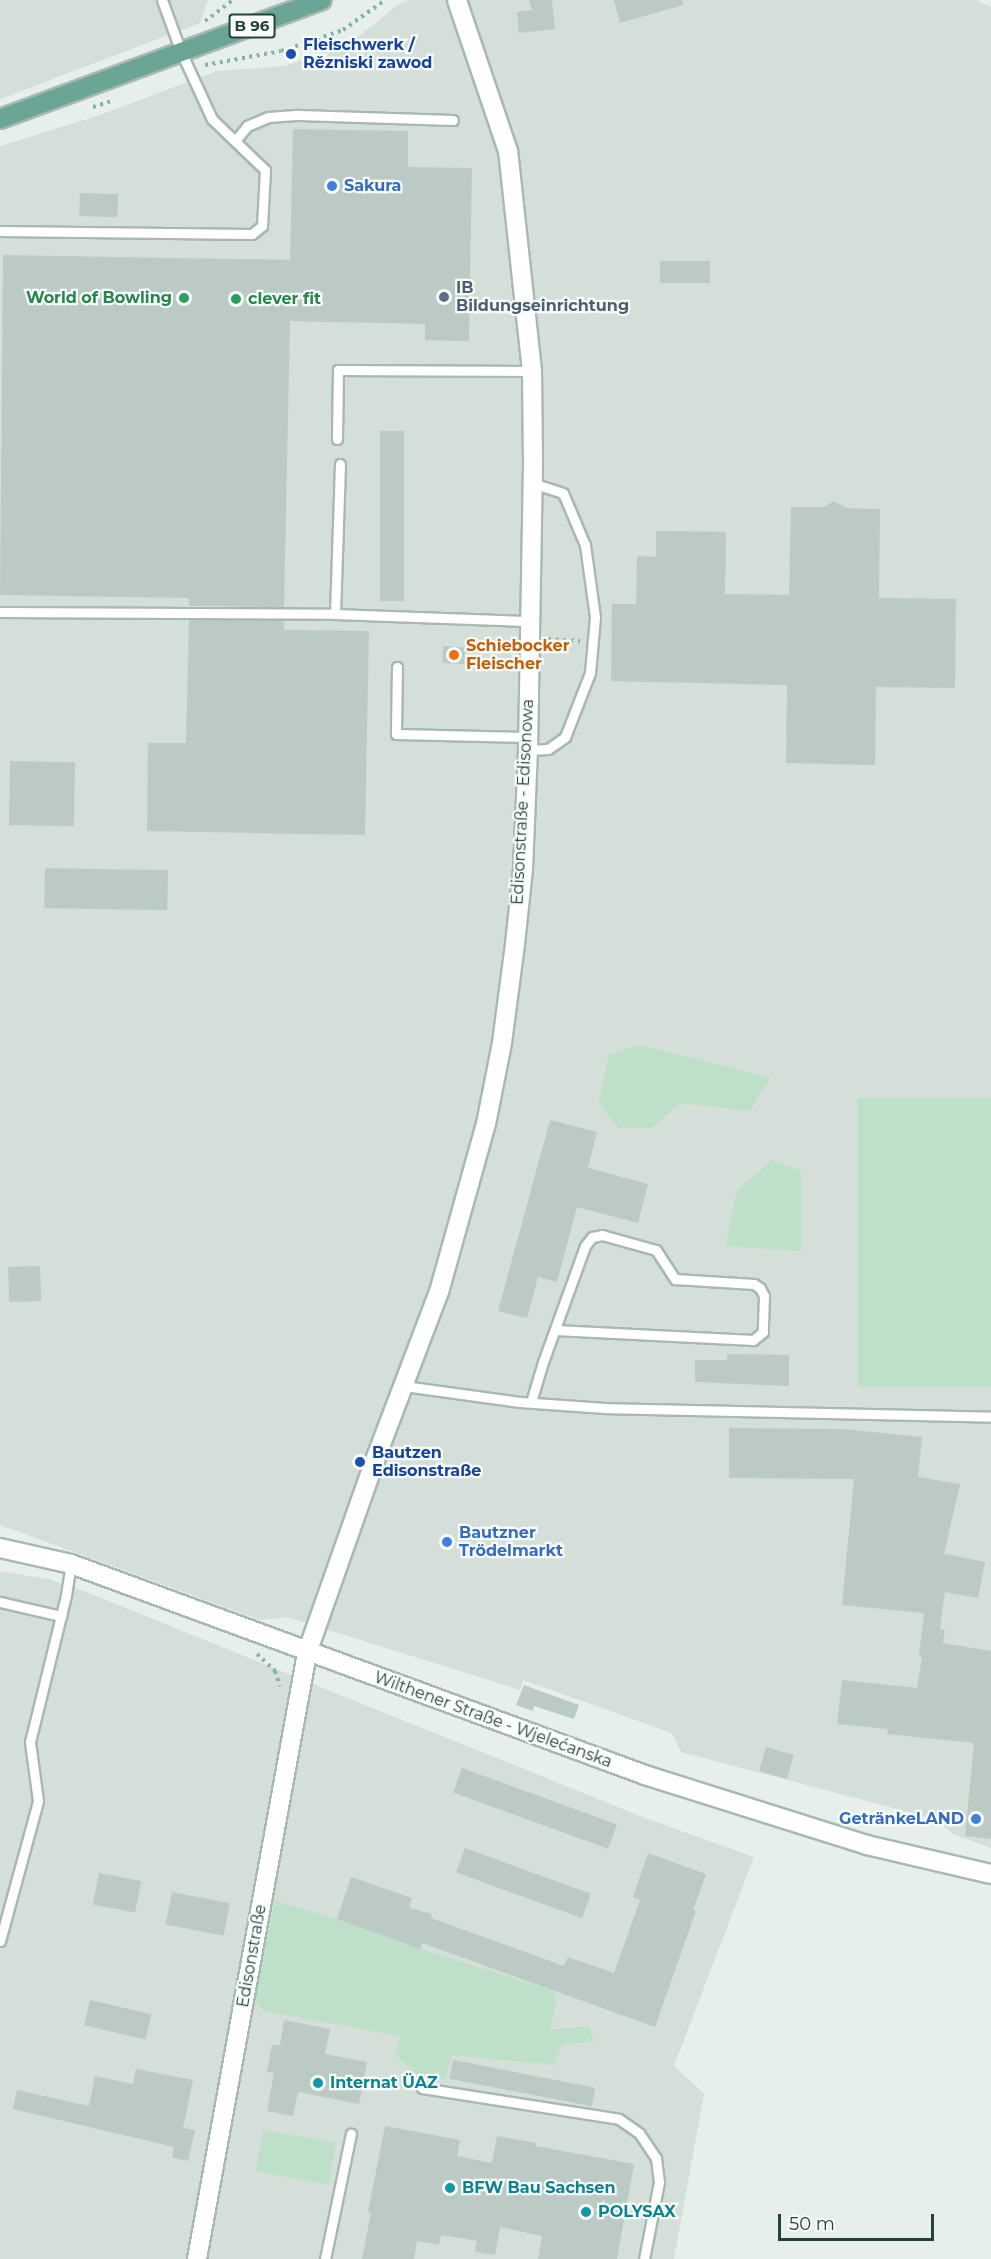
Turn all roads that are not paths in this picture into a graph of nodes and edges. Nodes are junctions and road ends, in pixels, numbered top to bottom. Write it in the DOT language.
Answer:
graph roads {
  1 [pos="162,0"];
  2 [pos="322,0"];
  3 [pos="457,0"];
  4 [pos="181,52"];
  5 [pos="0,119"];
  6 [pos="453,120"];
  7 [pos="235,141"];
  8 [pos="0,231"];
  9 [pos="532,371"];
  10 [pos="337,439"];
  11 [pos="340,464"];
  12 [pos="533,483"];
  13 [pos="0,612"];
  14 [pos="335,614"];
  15 [pos="530,630"];
  16 [pos="397,667"];
  17 [pos="527,744"];
  18 [pos="555,1330"];
  19 [pos="404,1386"];
  20 [pos="531,1402"];
  21 [pos="991,1417"];
  22 [pos="0,1548"];
  23 [pos="71,1564"];
  24 [pos="0,1602"];
  25 [pos="61,1616"];
  26 [pos="307,1653"];
  27 [pos="991,1874"];
  28 [pos="0,1941"];
  29 [pos="422,2088"];
  30 [pos="351,2134"];
  31 [pos="197,2259"];
  32 [pos="325,2259"];
  33 [pos="644,2259"];
  1 -- 4 [label="lane"];
  2 -- 4 [label="main road, B 96"];
  3 -- 9 [label="street, Edisonstraße - Edisonowa"];
  4 -- 5 [label="main road, B 96"];
  4 -- 7 [label="lane"];
  6 -- 7 [label="lane"];
  7 -- 8 [label="lane"];
  9 -- 10 [label="lane"];
  9 -- 12 [label="street, Edisonstraße - Edisonowa"];
  11 -- 14 [label="lane"];
  12 -- 15 [label="street, Edisonstraße - Edisonowa"];
  12 -- 17 [label="lane"];
  13 -- 14 [label="lane"];
  14 -- 15 [label="lane"];
  15 -- 17 [label="street, Edisonstraße - Edisonowa"];
  16 -- 17 [label="lane"];
  17 -- 19 [label="street, Edisonstraße - Edisonowa"];
  18 -- 18 [label="lane"];
  18 -- 20 [label="lane"];
  19 -- 20 [label="lane"];
  19 -- 26 [label="street, Edisonstraße - Edisonowa"];
  20 -- 21 [label="lane"];
  22 -- 23 [label="street, Wilthener Straße - Wjelećanska"];
  23 -- 25 [label="lane"];
  23 -- 26 [label="street, Wilthener Straße - Wjelećanska"];
  24 -- 25 [label="lane"];
  25 -- 28 [label="lane"];
  26 -- 27 [label="street, Wilthener Straße - Wjelećanska"];
  26 -- 31 [label="street, Edisonstraße"];
  29 -- 33 [label="lane"];
  30 -- 32 [label="lane"];
}
